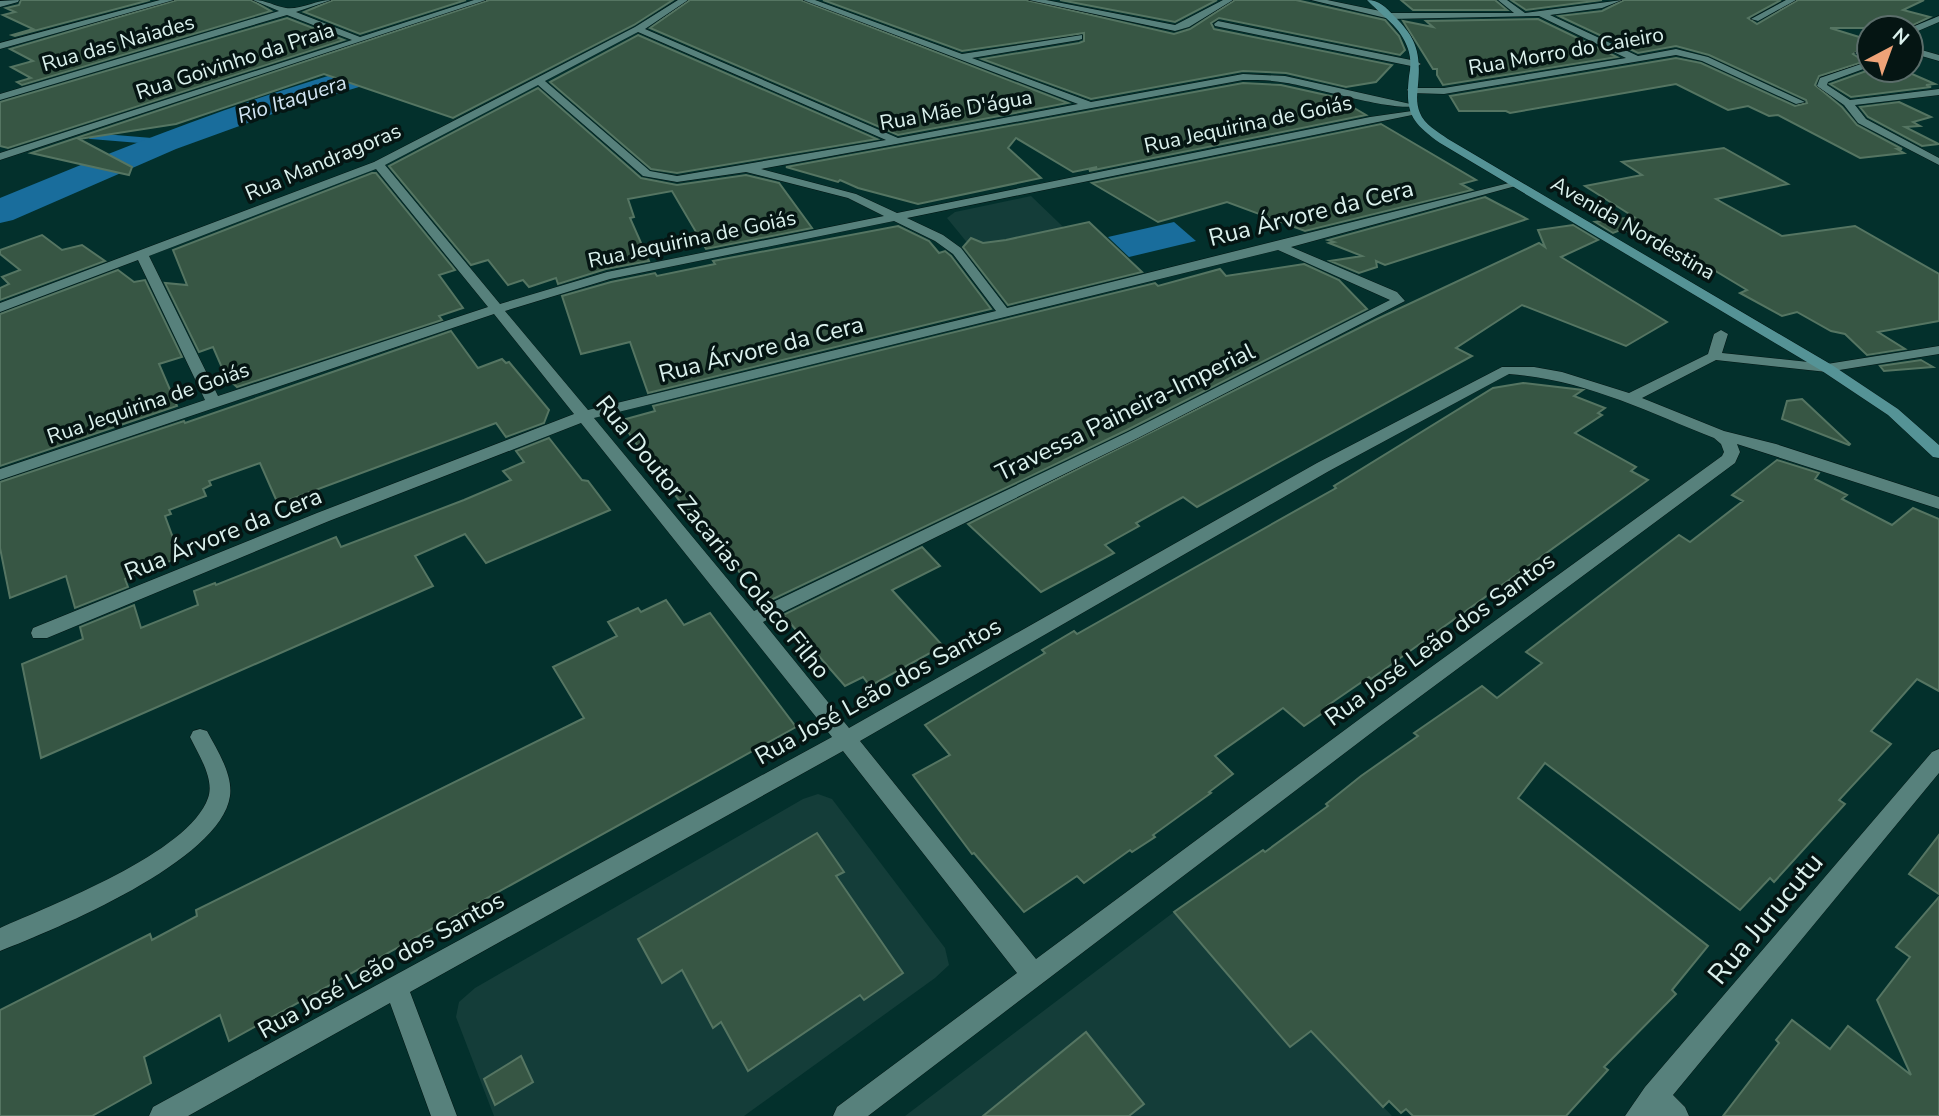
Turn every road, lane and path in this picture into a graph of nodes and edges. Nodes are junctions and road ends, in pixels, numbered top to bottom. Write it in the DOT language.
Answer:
graph roads {
  1 [pos="15,0"];
  2 [pos="170,0"];
  3 [pos="257,0"];
  4 [pos="327,0"];
  5 [pos="482,0"];
  6 [pos="684,0"];
  7 [pos="807,0"];
  8 [pos="1033,0"];
  9 [pos="1202,0"];
  10 [pos="1315,0"];
  11 [pos="1371,0"];
  12 [pos="1502,0"];
  13 [pos="1592,0"];
  14 [pos="1618,0"];
  15 [pos="1792,0"];
  16 [pos="1226,2"];
  17 [pos="0,4"];
  18 [pos="1602,5"];
  19 [pos="288,12"];
  20 [pos="1541,14"];
  21 [pos="1390,16"];
  22 [pos="1523,16"];
  23 [pos="1755,19"];
  24 [pos="1218,24"];
  25 [pos="638,29"];
  26 [pos="1079,37"];
  27 [pos="361,40"];
  28 [pos="0,46"];
  29 [pos="962,57"];
  30 [pos="1634,58"];
  31 [pos="1416,64"];
  32 [pos="1855,69"];
  33 [pos="539,81"];
  34 [pos="1412,90"];
  35 [pos="1939,92"];
  36 [pos="0,97"];
  37 [pos="1800,102"];
  38 [pos="1848,103"];
  39 [pos="1089,105"];
  40 [pos="1411,110"];
  41 [pos="895,140"];
  42 [pos="0,157"];
  43 [pos="1936,158"];
  44 [pos="378,164"];
  45 [pos="740,170"];
  46 [pos="1517,184"];
  47 [pos="895,217"];
  48 [pos="1279,246"];
  49 [pos="142,255"];
  50 [pos="497,307"];
  51 [pos="0,309"];
  52 [pos="1003,312"];
  53 [pos="1721,334"];
  54 [pos="1939,350"];
  55 [pos="1714,356"];
  56 [pos="1826,368"];
  57 [pos="1628,399"];
  58 [pos="214,404"];
  59 [pos="584,416"];
  60 [pos="1719,435"];
  61 [pos="1939,453"];
  62 [pos="0,475"];
  63 [pos="1939,503"];
  64 [pos="751,621"];
  65 [pos="40,633"];
  66 [pos="200,737"];
  67 [pos="844,741"];
  68 [pos="1939,758"];
  69 [pos="0,940"];
  70 [pos="1034,976"];
  71 [pos="396,987"];
  72 [pos="1646,1106"];
  73 [pos="162,1116"];
  74 [pos="444,1116"];
  75 [pos="846,1116"];
  76 [pos="1676,1116"];
  1 -- 17 [label="street"];
  2 -- 28 [label="street"];
  3 -- 19 [label="street"];
  4 -- 19 [label="street, Rua das Naiades"];
  5 -- 27 [label="street, Rua Goivinho da Praia"];
  6 -- 25 [label="street, Rua Mandragoras"];
  7 -- 29 [label="street"];
  8 -- 16 [label="street"];
  9 -- 16 [label="street"];
  10 -- 21 [label="street"];
  11 -- 21 [label="main road"];
  12 -- 22 [label="street"];
  13 -- 18 [label="street"];
  14 -- 18 [label="street"];
  15 -- 23 [label="street"];
  18 -- 20 [label="street"];
  19 -- 27 [label="street"];
  19 -- 36 [label="street, Rua das Naiades"];
  20 -- 22 [label="street"];
  20 -- 30 [label="street"];
  21 -- 22 [label="street"];
  21 -- 31 [label="main road"];
  24 -- 31 [label="street"];
  25 -- 33 [label="street, Rua Mandragoras"];
  25 -- 41 [label="street"];
  26 -- 29 [label="street"];
  27 -- 42 [label="street, Rua Goivinho da Praia"];
  29 -- 39 [label="street"];
  30 -- 34 [label="street, Rua Morro do Caieiro"];
  30 -- 37 [label="street, Rua Morro do Caieiro"];
  31 -- 34 [label="main road"];
  32 -- 38 [label="street"];
  33 -- 44 [label="street, Rua Mandragoras"];
  33 -- 45 [label="street, Rua Mãe D'água"];
  34 -- 40 [label="main road"];
  35 -- 38 [label="street"];
  38 -- 43 [label="street"];
  39 -- 40 [label="street, Rua Mãe D'água"];
  39 -- 41 [label="street, Rua Mãe D'água"];
  40 -- 46 [label="main road, Avenida Nordestina"];
  40 -- 47 [label="street, Rua Jequirina de Goiás"];
  41 -- 45 [label="street, Rua Mãe D'água"];
  44 -- 49 [label="street, Rua Mandragoras"];
  44 -- 50 [label="street, Rua Doutor Zacarias Colaco Filho"];
  45 -- 47 [label="street"];
  46 -- 48 [label="street, Rua Árvore da Cera"];
  46 -- 56 [label="main road, Avenida Nordestina"];
  47 -- 50 [label="street, Rua Jequirina de Goiás"];
  47 -- 52 [label="street"];
  48 -- 52 [label="street, Rua Árvore da Cera"];
  48 -- 64 [label="street, Travessa Paineira-Imperial"];
  49 -- 51 [label="street, Rua Mandragoras"];
  49 -- 58 [label="street"];
  50 -- 58 [label="street, Rua Jequirina de Goiás"];
  50 -- 59 [label="street, Rua Doutor Zacarias Colaco Filho"];
  52 -- 59 [label="street, Rua Árvore da Cera"];
  53 -- 55 [label="street"];
  54 -- 56 [label="street"];
  55 -- 56 [label="street"];
  55 -- 57 [label="street"];
  56 -- 61 [label="main road, Avenida Nordestina"];
  57 -- 60 [label="street, Rua José Leão dos Santos"];
  57 -- 67 [label="street, Rua José Leão dos Santos"];
  58 -- 62 [label="street, Rua Jequirina de Goiás"];
  59 -- 64 [label="street, Rua Doutor Zacarias Colaco Filho"];
  59 -- 65 [label="street, Rua Árvore da Cera"];
  60 -- 63 [label="street"];
  60 -- 70 [label="street, Rua José Leão dos Santos"];
  64 -- 67 [label="street, Rua Doutor Zacarias Colaco Filho"];
  66 -- 69 [label="street"];
  67 -- 70 [label="street, Rua Doutor Zacarias Colaco Filho"];
  67 -- 71 [label="street, Rua José Leão dos Santos"];
  68 -- 72 [label="street, Rua Jurucutu"];
  70 -- 75 [label="street, Rua José Leão dos Santos"];
  71 -- 73 [label="street, Rua José Leão dos Santos"];
  71 -- 74 [label="street"];
  72 -- 76 [label="street"];
}
